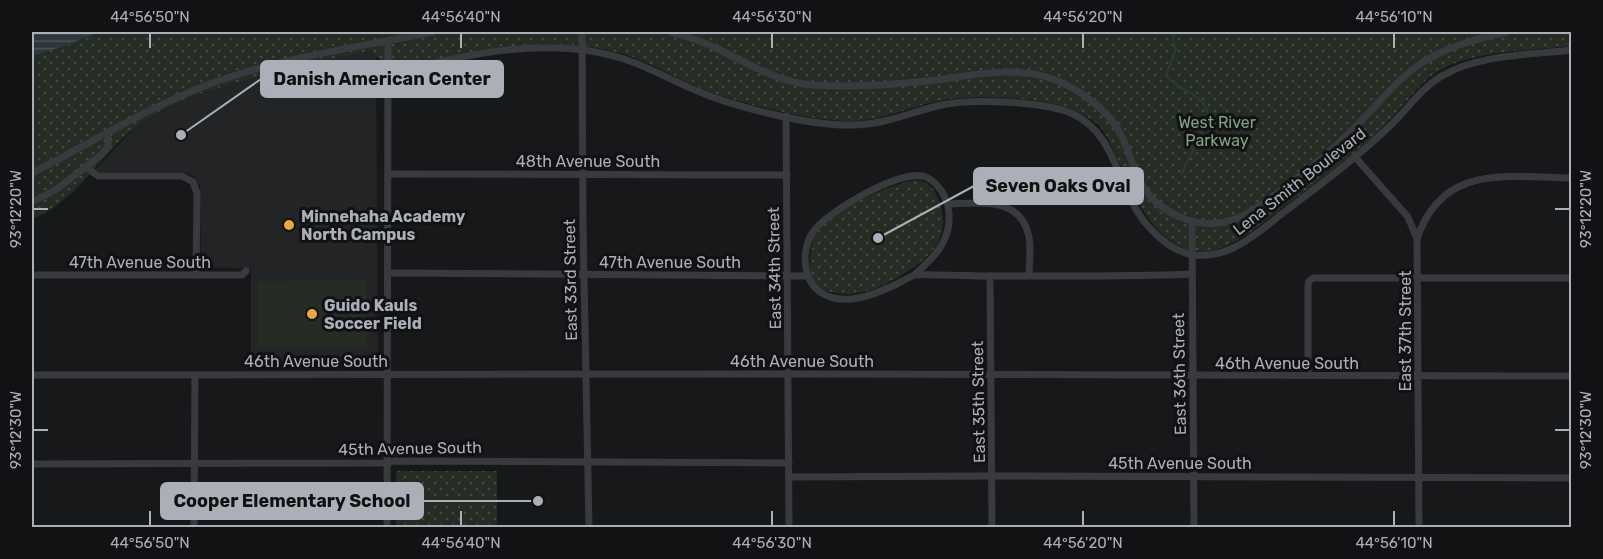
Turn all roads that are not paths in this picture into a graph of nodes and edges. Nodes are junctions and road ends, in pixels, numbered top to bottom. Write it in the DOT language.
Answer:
graph roads {
  1 [pos="433,32"];
  2 [pos="582,32"];
  3 [pos="671,32"];
  4 [pos="1507,32"];
  5 [pos="388,41"];
  6 [pos="582,50"];
  7 [pos="1572,50"];
  8 [pos="388,75"];
  9 [pos="786,116"];
  10 [pos="106,135"];
  11 [pos="1355,157"];
  12 [pos="86,167"];
  13 [pos="32,173"];
  14 [pos="389,174"];
  15 [pos="582,175"];
  16 [pos="787,175"];
  17 [pos="1572,178"];
  18 [pos="32,202"];
  19 [pos="948,204"];
  20 [pos="1192,221"];
  21 [pos="1417,238"];
  22 [pos="1192,255"];
  23 [pos="246,271"];
  24 [pos="388,273"];
  25 [pos="1192,274"];
  26 [pos="32,275"];
  27 [pos="196,275"];
  28 [pos="584,275"];
  29 [pos="787,275"];
  30 [pos="915,275"];
  31 [pos="1029,275"];
  32 [pos="807,276"];
  33 [pos="990,276"];
  34 [pos="1418,277"];
  35 [pos="1572,278"];
  36 [pos="586,374"];
  37 [pos="788,374"];
  38 [pos="32,375"];
  39 [pos="195,375"];
  40 [pos="388,375"];
  41 [pos="991,375"];
  42 [pos="1308,375"];
  43 [pos="1192,376"];
  44 [pos="1419,376"];
  45 [pos="1572,376"];
  46 [pos="588,461"];
  47 [pos="194,463"];
  48 [pos="387,463"];
  49 [pos="789,463"];
  50 [pos="32,464"];
  51 [pos="992,476"];
  52 [pos="789,477"];
  53 [pos="1194,477"];
  54 [pos="1419,478"];
  55 [pos="1572,478"];
  56 [pos="194,528"];
  57 [pos="387,528"];
  58 [pos="589,528"];
  59 [pos="789,528"];
  60 [pos="993,528"];
  61 [pos="1194,528"];
  62 [pos="1419,528"];
  1 -- 5 [label="street"];
  2 -- 6 [label="street, East 33rd Street"];
  3 -- 20 [label="street"];
  4 -- 20 [label="street"];
  5 -- 8 [label="street"];
  5 -- 10 [label="street"];
  6 -- 8 [label="street"];
  6 -- 9 [label="street"];
  6 -- 15 [label="street, East 33rd Street"];
  7 -- 11 [label="street, Lena Smith Boulevard"];
  8 -- 14 [label="street"];
  9 -- 16 [label="street, East 34th Street"];
  9 -- 22 [label="street"];
  10 -- 12 [label="street"];
  10 -- 13 [label="street"];
  11 -- 21 [label="street, East 37th Street"];
  11 -- 22 [label="street, Lena Smith Boulevard"];
  12 -- 18 [label="street"];
  12 -- 27 [label="street"];
  14 -- 15 [label="street, 48th Avenue South"];
  14 -- 24 [label="street"];
  15 -- 16 [label="street, 48th Avenue South"];
  15 -- 28 [label="street, East 33rd Street"];
  16 -- 29 [label="street, East 34th Street"];
  17 -- 21 [label="street"];
  19 -- 30 [label="street"];
  19 -- 31 [label="street"];
  19 -- 32 [label="street"];
  20 -- 22 [label="street, East 36th Street"];
  21 -- 34 [label="street, East 37th Street"];
  22 -- 25 [label="street, East 36th Street"];
  23 -- 27 [label="street, 47th Avenue South"];
  24 -- 28 [label="street, 47th Avenue South"];
  24 -- 40 [label="street"];
  25 -- 31 [label="street"];
  25 -- 43 [label="street, East 36th Street"];
  26 -- 27 [label="street, 47th Avenue South"];
  28 -- 29 [label="street, 47th Avenue South"];
  28 -- 36 [label="street, East 33rd Street"];
  29 -- 32 [label="street, 47th Avenue South"];
  29 -- 37 [label="street, East 34th Street"];
  30 -- 32 [label="street"];
  30 -- 33 [label="street"];
  31 -- 33 [label="street"];
  33 -- 41 [label="street, East 35th Street"];
  34 -- 35 [label="street"];
  34 -- 42 [label="street"];
  34 -- 44 [label="street, East 37th Street"];
  36 -- 37 [label="street, 46th Avenue South"];
  36 -- 40 [label="street, 46th Avenue South"];
  36 -- 46 [label="street, East 33rd Street"];
  37 -- 41 [label="street, 46th Avenue South"];
  37 -- 49 [label="street, East 34th Street"];
  38 -- 39 [label="street, 46th Avenue South"];
  39 -- 40 [label="street, 46th Avenue South"];
  39 -- 47 [label="street"];
  40 -- 48 [label="street"];
  41 -- 43 [label="street, 46th Avenue South"];
  41 -- 51 [label="street, East 35th Street"];
  42 -- 43 [label="street, 46th Avenue South"];
  42 -- 44 [label="street, 46th Avenue South"];
  43 -- 53 [label="street, East 36th Street"];
  44 -- 45 [label="street, 46th Avenue South"];
  44 -- 54 [label="street, East 37th Street"];
  46 -- 48 [label="street, 45th Avenue South"];
  46 -- 49 [label="street, 45th Avenue South"];
  46 -- 58 [label="street, East 33rd Street"];
  47 -- 48 [label="street, 45th Avenue South"];
  47 -- 50 [label="street, 45th Avenue South"];
  47 -- 56 [label="street"];
  48 -- 57 [label="street"];
  49 -- 52 [label="street, East 34th Street"];
  51 -- 52 [label="street, 45th Avenue South"];
  51 -- 53 [label="street, 45th Avenue South"];
  51 -- 60 [label="street, East 35th Street"];
  52 -- 59 [label="street, East 34th Street"];
  53 -- 54 [label="street, 45th Avenue South"];
  53 -- 61 [label="street, East 36th Street"];
  54 -- 55 [label="street, 45th Avenue South"];
  54 -- 62 [label="street, East 37th Street"];
}
